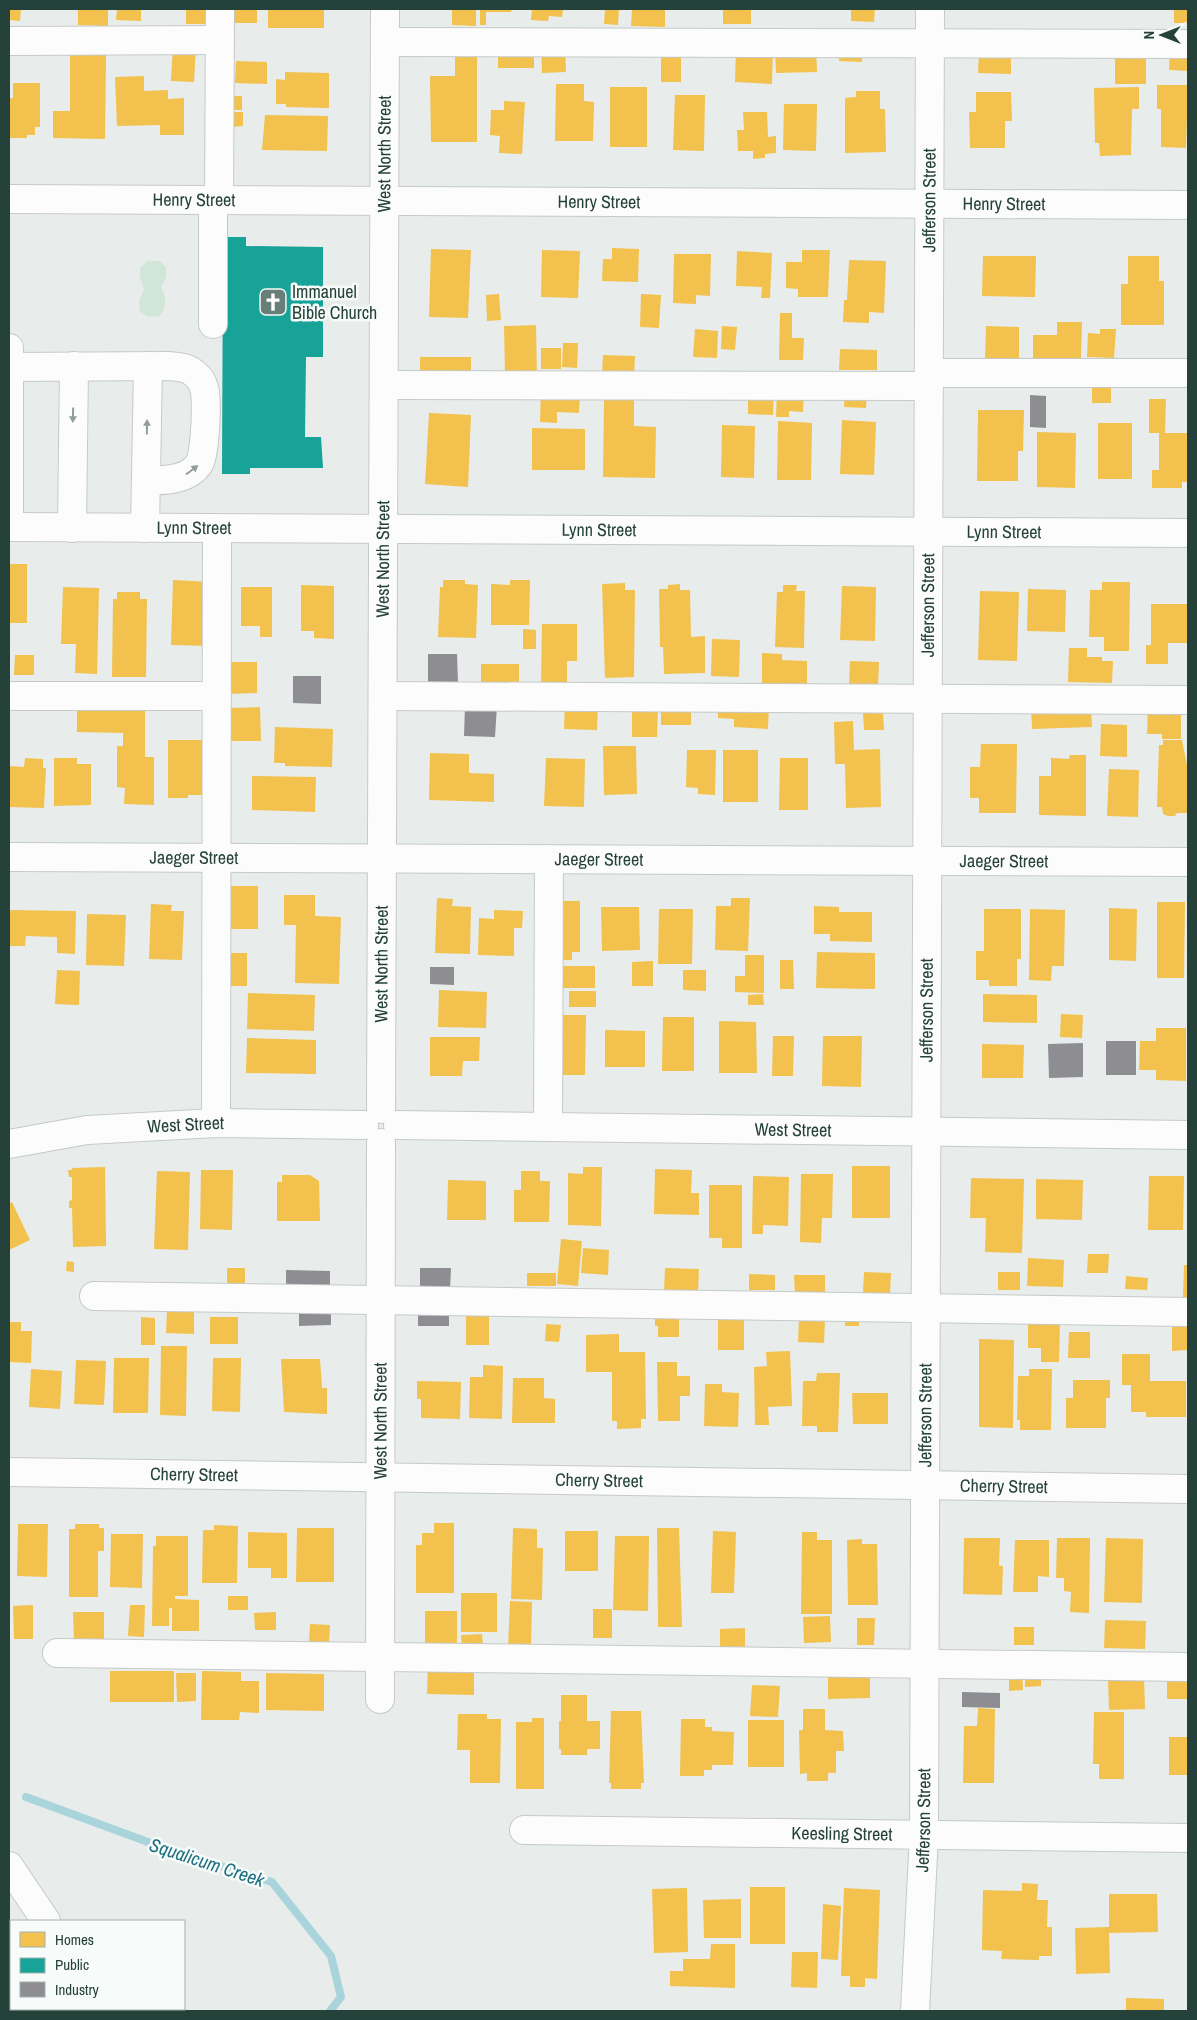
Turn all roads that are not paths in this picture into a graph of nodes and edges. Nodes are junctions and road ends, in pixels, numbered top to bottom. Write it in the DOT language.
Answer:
graph roads {
  1 [pos="220,9"];
  2 [pos="385,9"];
  3 [pos="930,9"];
  4 [pos="220,40"];
  5 [pos="9,41"];
  6 [pos="385,42"];
  7 [pos="930,43"];
  8 [pos="1188,44"];
  9 [pos="9,199"];
  10 [pos="216,200"];
  11 [pos="384,201"];
  12 [pos="930,204"];
  13 [pos="1188,205"];
  14 [pos="213,324"];
  15 [pos="9,361"];
  16 [pos="74,366"];
  17 [pos="148,366"];
  18 [pos="1188,373"];
  19 [pos="929,379"];
  20 [pos="384,385"];
  21 [pos="146,481"];
  22 [pos="9,527"];
  23 [pos="72,528"];
  24 [pos="145,528"];
  25 [pos="217,528"];
  26 [pos="384,529"];
  27 [pos="928,532"];
  28 [pos="1188,533"];
  29 [pos="9,696"];
  30 [pos="217,696"];
  31 [pos="383,696"];
  32 [pos="928,699"];
  33 [pos="1188,700"];
  34 [pos="9,857"];
  35 [pos="216,858"];
  36 [pos="382,858"];
  37 [pos="549,859"];
  38 [pos="927,861"];
  39 [pos="1188,862"];
  40 [pos="216,1123"];
  41 [pos="381,1126"];
  42 [pos="548,1127"];
  43 [pos="926,1132"];
  44 [pos="1188,1135"];
  45 [pos="9,1144"];
  46 [pos="94,1296"];
  47 [pos="381,1300"];
  48 [pos="926,1308"];
  49 [pos="1188,1312"];
  50 [pos="9,1472"];
  51 [pos="380,1478"];
  52 [pos="925,1485"];
  53 [pos="1188,1489"];
  54 [pos="56,1653"];
  55 [pos="380,1657"];
  56 [pos="924,1664"];
  57 [pos="1188,1667"];
  58 [pos="380,1699"];
  59 [pos="524,1830"];
  60 [pos="924,1835"];
  61 [pos="1188,1838"];
  62 [pos="9,1866"];
  63 [pos="45,1920"];
  64 [pos="915,2011"];
  1 -- 4 [label="street"];
  2 -- 6 [label="street, West North Street"];
  3 -- 7 [label="street, Jefferson Street"];
  4 -- 5 [label="street"];
  4 -- 10 [label="street"];
  6 -- 7 [label="street"];
  6 -- 11 [label="street, West North Street"];
  7 -- 8 [label="street"];
  7 -- 12 [label="street, Jefferson Street"];
  9 -- 10 [label="street, Henry Street"];
  10 -- 11 [label="street, Henry Street"];
  10 -- 14 [label="street"];
  11 -- 12 [label="street, Henry Street"];
  11 -- 20 [label="street, West North Street"];
  12 -- 13 [label="street, Henry Street"];
  12 -- 19 [label="street, Jefferson Street"];
  15 -- 16 [label="street"];
  15 -- 22 [label="street"];
  16 -- 17 [label="street"];
  16 -- 23 [label="street, one-way"];
  21 -- 17 [label="street, one-way"];
  21 -- 17 [label="street, one-way"];
  18 -- 19 [label="street"];
  19 -- 20 [label="street"];
  19 -- 27 [label="street, Jefferson Street"];
  20 -- 26 [label="street, West North Street"];
  21 -- 24 [label="street"];
  22 -- 23 [label="street, Lynn Street"];
  23 -- 24 [label="street, Lynn Street"];
  24 -- 25 [label="street, Lynn Street"];
  25 -- 26 [label="street, Lynn Street"];
  25 -- 30 [label="street"];
  26 -- 27 [label="street, Lynn Street"];
  26 -- 31 [label="street, West North Street"];
  27 -- 28 [label="street, Lynn Street"];
  27 -- 32 [label="street, Jefferson Street"];
  29 -- 30 [label="street"];
  30 -- 35 [label="street"];
  31 -- 32 [label="street"];
  31 -- 36 [label="street, West North Street"];
  32 -- 33 [label="street"];
  32 -- 38 [label="street, Jefferson Street"];
  34 -- 35 [label="street, Jaeger Street"];
  35 -- 36 [label="street, Jaeger Street"];
  35 -- 40 [label="street"];
  36 -- 37 [label="street, Jaeger Street"];
  36 -- 41 [label="street, West North Street"];
  37 -- 38 [label="street, Jaeger Street"];
  37 -- 42 [label="street"];
  38 -- 39 [label="street, Jaeger Street"];
  38 -- 43 [label="street, Jefferson Street"];
  40 -- 41 [label="street, West Street"];
  40 -- 45 [label="street, West Street"];
  41 -- 42 [label="street, West Street"];
  41 -- 47 [label="street, West North Street"];
  42 -- 43 [label="street, West Street"];
  43 -- 44 [label="street, West Street"];
  43 -- 48 [label="street, Jefferson Street"];
  46 -- 47 [label="street"];
  47 -- 48 [label="street"];
  47 -- 51 [label="street, West North Street"];
  48 -- 49 [label="street"];
  48 -- 52 [label="street, Jefferson Street"];
  50 -- 51 [label="street, Cherry Street"];
  51 -- 52 [label="street, Cherry Street"];
  51 -- 55 [label="street, West North Street"];
  52 -- 53 [label="street, Cherry Street"];
  52 -- 56 [label="street, Jefferson Street"];
  54 -- 55 [label="street"];
  55 -- 56 [label="street"];
  55 -- 58 [label="street, West North Street"];
  56 -- 57 [label="street"];
  56 -- 60 [label="street, Jefferson Street"];
  59 -- 60 [label="street, Keesling Street"];
  60 -- 61 [label="street, Keesling Street"];
  60 -- 64 [label="street, Jefferson Street"];
  62 -- 63 [label="street"];
}
